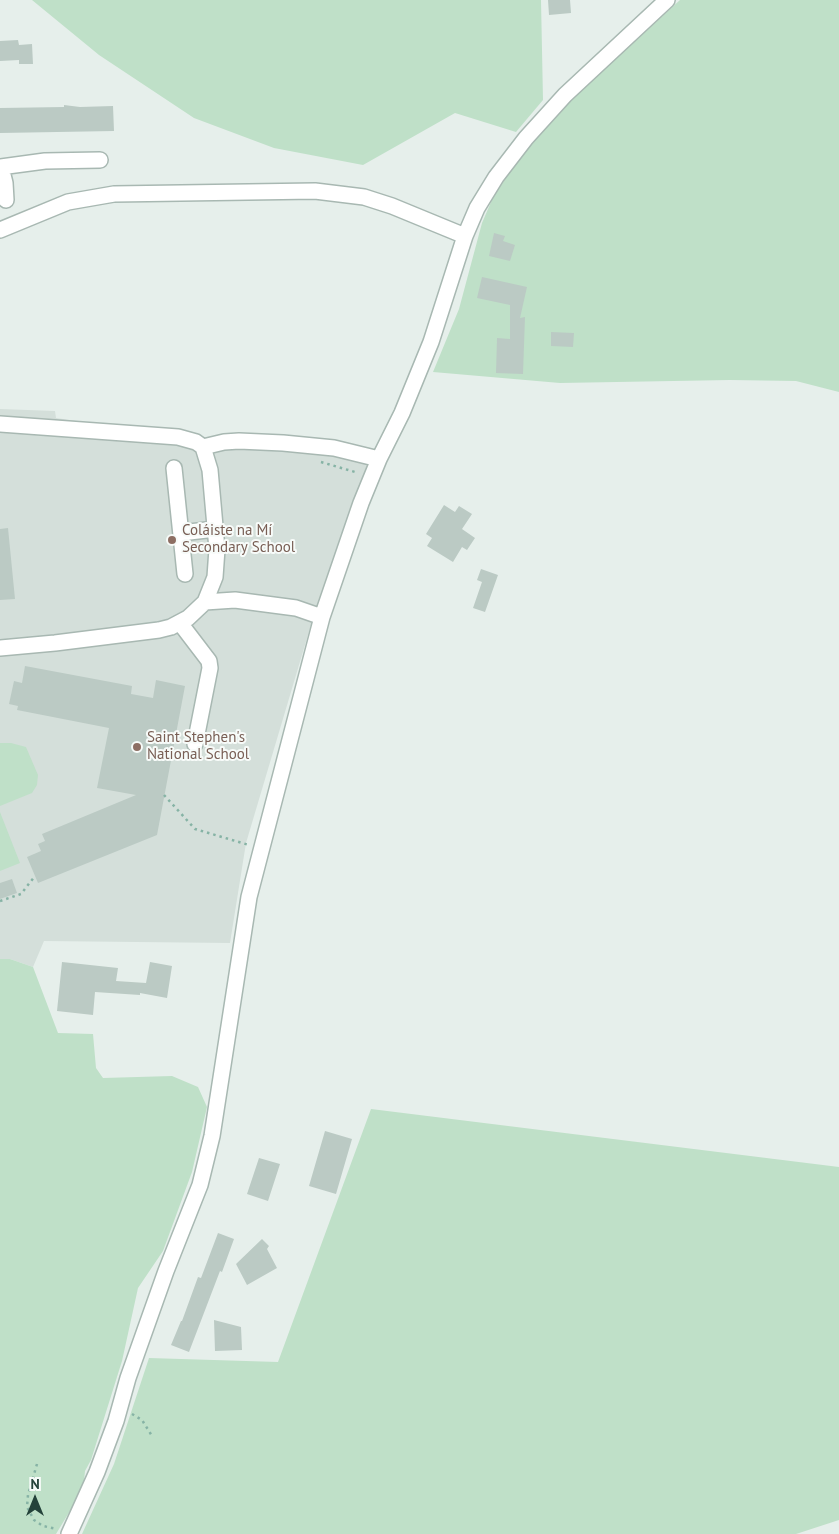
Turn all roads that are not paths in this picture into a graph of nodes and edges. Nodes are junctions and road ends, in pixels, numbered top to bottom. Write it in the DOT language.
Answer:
graph roads {
  1 [pos="668,0"];
  2 [pos="100,160"];
  3 [pos="1,167"];
  4 [pos="6,200"];
  5 [pos="0,230"];
  6 [pos="465,236"];
  7 [pos="0,424"];
  8 [pos="203,447"];
  9 [pos="378,459"];
  10 [pos="174,468"];
  11 [pos="215,529"];
  12 [pos="181,533"];
  13 [pos="185,574"];
  14 [pos="205,602"];
  15 [pos="322,617"];
  16 [pos="180,623"];
  17 [pos="0,648"];
  18 [pos="195,744"];
  19 [pos="70,1533"];
  1 -- 6 [label="street"];
  2 -- 3 [label="street"];
  3 -- 4 [label="street"];
  5 -- 6 [label="street"];
  6 -- 9 [label="street"];
  7 -- 8 [label="street"];
  8 -- 9 [label="street"];
  8 -- 11 [label="street"];
  9 -- 15 [label="street"];
  10 -- 12 [label="street"];
  11 -- 12 [label="street"];
  11 -- 14 [label="street"];
  12 -- 13 [label="street"];
  14 -- 15 [label="street"];
  14 -- 16 [label="street"];
  15 -- 19 [label="street"];
  16 -- 17 [label="street"];
  16 -- 18 [label="street"];
}
